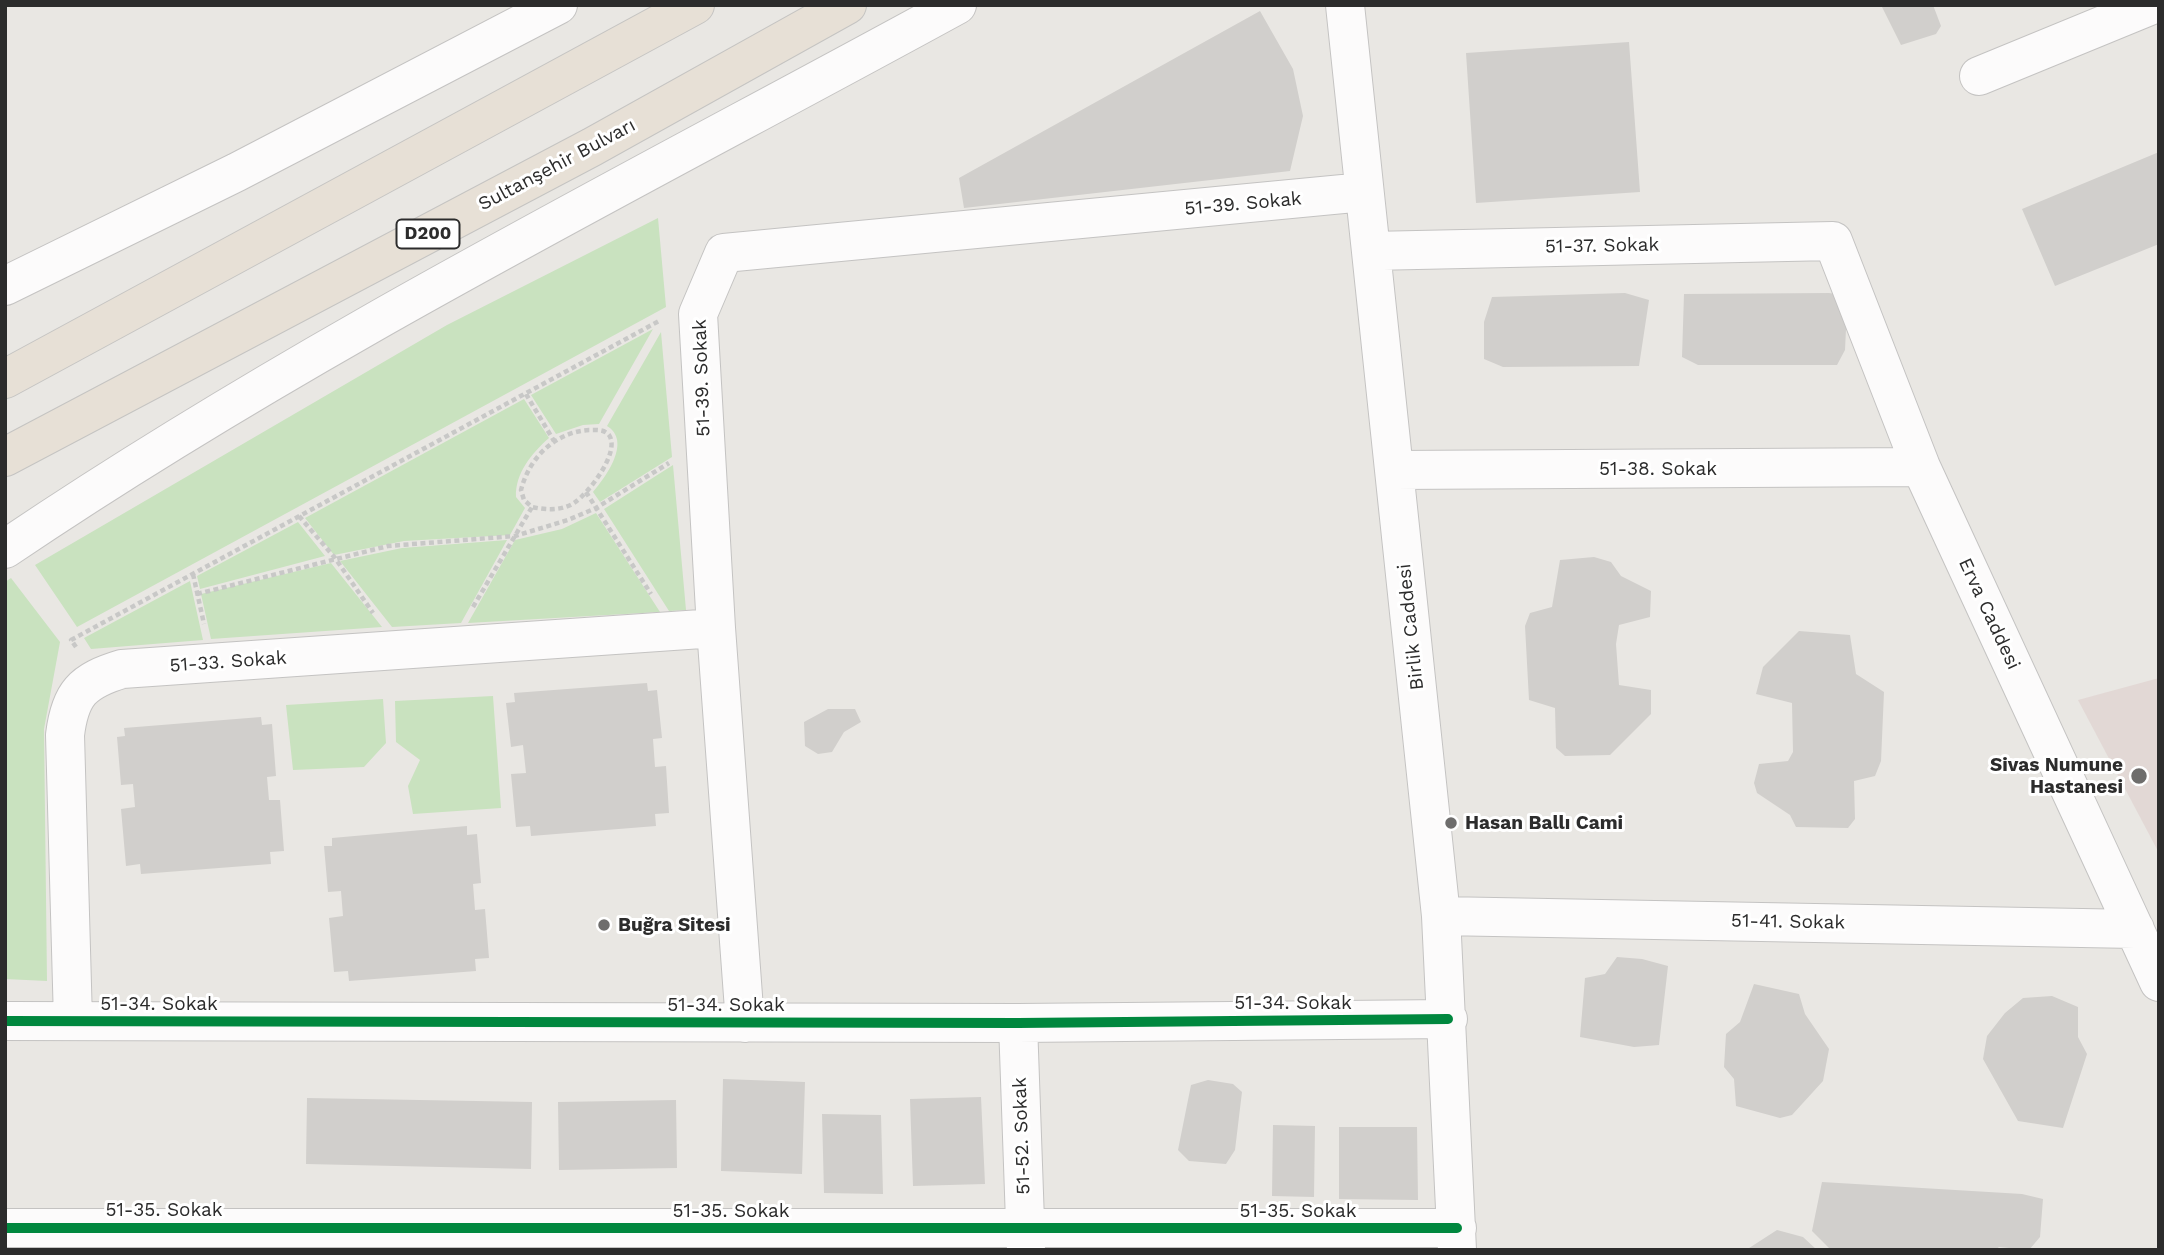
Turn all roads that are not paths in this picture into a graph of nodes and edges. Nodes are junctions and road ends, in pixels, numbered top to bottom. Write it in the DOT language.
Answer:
graph roads {
  1 [pos="558,5"];
  2 [pos="695,5"];
  3 [pos="847,5"];
  4 [pos="957,5"];
  5 [pos="1345,5"];
  6 [pos="2152,5"];
  7 [pos="1979,76"];
  8 [pos="1364,192"];
  9 [pos="1833,241"];
  10 [pos="1371,251"];
  11 [pos="10,281"];
  12 [pos="5,379"];
  13 [pos="5,457"];
  14 [pos="1920,467"];
  15 [pos="1395,470"];
  16 [pos="5,549"];
  17 [pos="716,628"];
  18 [pos="1441,916"];
  19 [pos="2135,929"];
  20 [pos="2159,982"];
  21 [pos="1448,1019"];
  22 [pos="5,1021"];
  23 [pos="73,1021"];
  24 [pos="745,1023"];
  25 [pos="1018,1023"];
  26 [pos="5,1228"];
  27 [pos="610,1239"];
  28 [pos="1026,1239"];
  29 [pos="1457,1239"];
  1 -- 11 [label="street"];
  2 -- 12 [label="highway"];
  3 -- 13 [label="highway, Sultanşehir Bulvarı / D200"];
  4 -- 16 [label="street"];
  5 -- 8 [label="street, Birlik Caddesi"];
  6 -- 7 [label="street"];
  8 -- 10 [label="street, Birlik Caddesi"];
  8 -- 17 [label="street, 51-39. Sokak"];
  9 -- 10 [label="street, 51-37. Sokak"];
  9 -- 14 [label="street, Erva Caddesi"];
  10 -- 15 [label="street, Birlik Caddesi"];
  14 -- 15 [label="street, 51-38. Sokak"];
  14 -- 19 [label="street, Erva Caddesi"];
  15 -- 18 [label="street, Birlik Caddesi"];
  17 -- 23 [label="street, 51-33. Sokak"];
  17 -- 24 [label="street, 51-39. Sokak"];
  18 -- 19 [label="street, 51-41. Sokak"];
  18 -- 21 [label="street, Birlik Caddesi"];
  19 -- 20 [label="street, Erva Caddesi"];
  21 -- 25 [label="street, 51-34. Sokak"];
  21 -- 29 [label="street, Birlik Caddesi"];
  22 -- 23 [label="street, 51-34. Sokak"];
  23 -- 24 [label="street, 51-34. Sokak"];
  24 -- 25 [label="street, 51-34. Sokak"];
  25 -- 28 [label="street, 51-52. Sokak"];
  26 -- 27 [label="street, 51-35. Sokak"];
  27 -- 28 [label="street, 51-35. Sokak"];
  28 -- 29 [label="street, 51-35. Sokak"];
}
